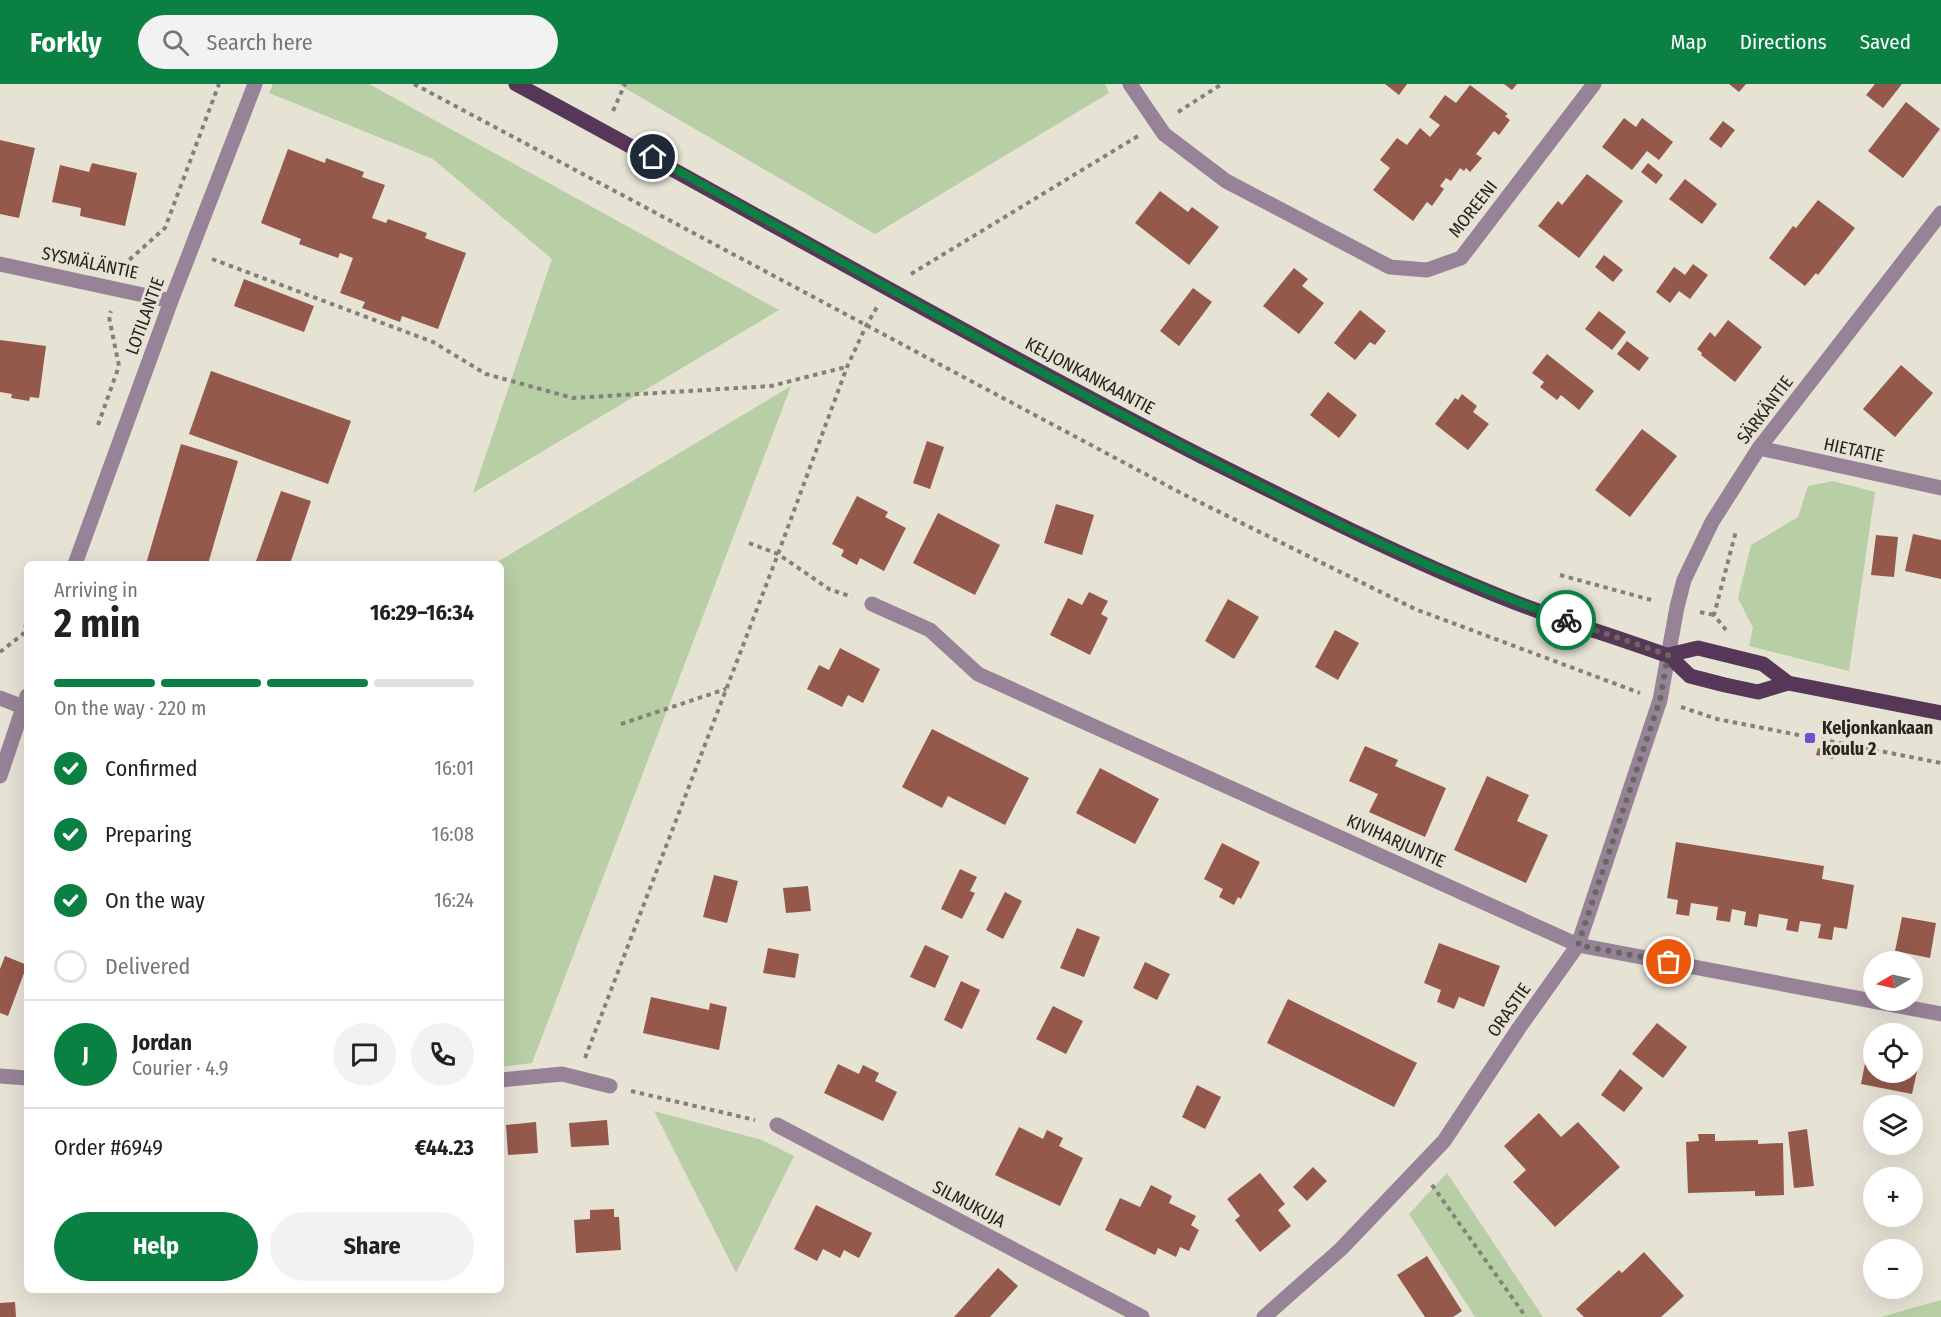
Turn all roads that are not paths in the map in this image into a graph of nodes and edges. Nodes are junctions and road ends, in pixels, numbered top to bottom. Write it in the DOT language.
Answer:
graph roads {
  1 [pos="255,84"];
  2 [pos="516,84"];
  3 [pos="1130,84"];
  4 [pos="1594,84"];
  5 [pos="1941,213"];
  6 [pos="0,264"];
  7 [pos="171,301"];
  8 [pos="1759,448"];
  9 [pos="1941,488"];
  10 [pos="76,561"];
  11 [pos="872,604"];
  12 [pos="1668,655"];
  13 [pos="1788,683"];
  14 [pos="0,698"];
  15 [pos="24,702"];
  16 [pos="24,705"];
  17 [pos="1941,713"];
  18 [pos="0,776"];
  19 [pos="1578,945"];
  20 [pos="1941,1014"];
  21 [pos="0,1076"];
  22 [pos="24,1078"];
  23 [pos="504,1080"];
  24 [pos="610,1086"];
  25 [pos="777,1125"];
  26 [pos="1142,1317"];
  27 [pos="1264,1317"];
  1 -- 7 [label="street, LOTILANTIE"];
  2 -- 12 [label="main road, KELJONKANKAANTIE"];
  3 -- 4 [label="street, MOREENI"];
  5 -- 8 [label="street, SÄRKÄNTIE"];
  6 -- 7 [label="street, SYSMÄLÄNTIE"];
  7 -- 10 [label="street, LOTILANTIE"];
  8 -- 9 [label="street, HIETATIE"];
  8 -- 12 [label="street, SÄRKÄNTIE"];
  11 -- 19 [label="street, KIVIHARJUNTIE"];
  12 -- 13 [label="main road, KELJONKANKAANTIE"];
  12 -- 13 [label="main road, KELJONKANKAANTIE"];
  12 -- 19 [label="street, ORASTIE"];
  13 -- 17 [label="main road, KELJONKANKAANTIE"];
  14 -- 15 [label="street"];
  16 -- 18 [label="street"];
  19 -- 20 [label="street, KIVIHARJUNTIE"];
  19 -- 27 [label="street, ORASTIE"];
  21 -- 22 [label="street"];
  23 -- 24 [label="street"];
  25 -- 26 [label="street, SILMUKUJA"];
}
